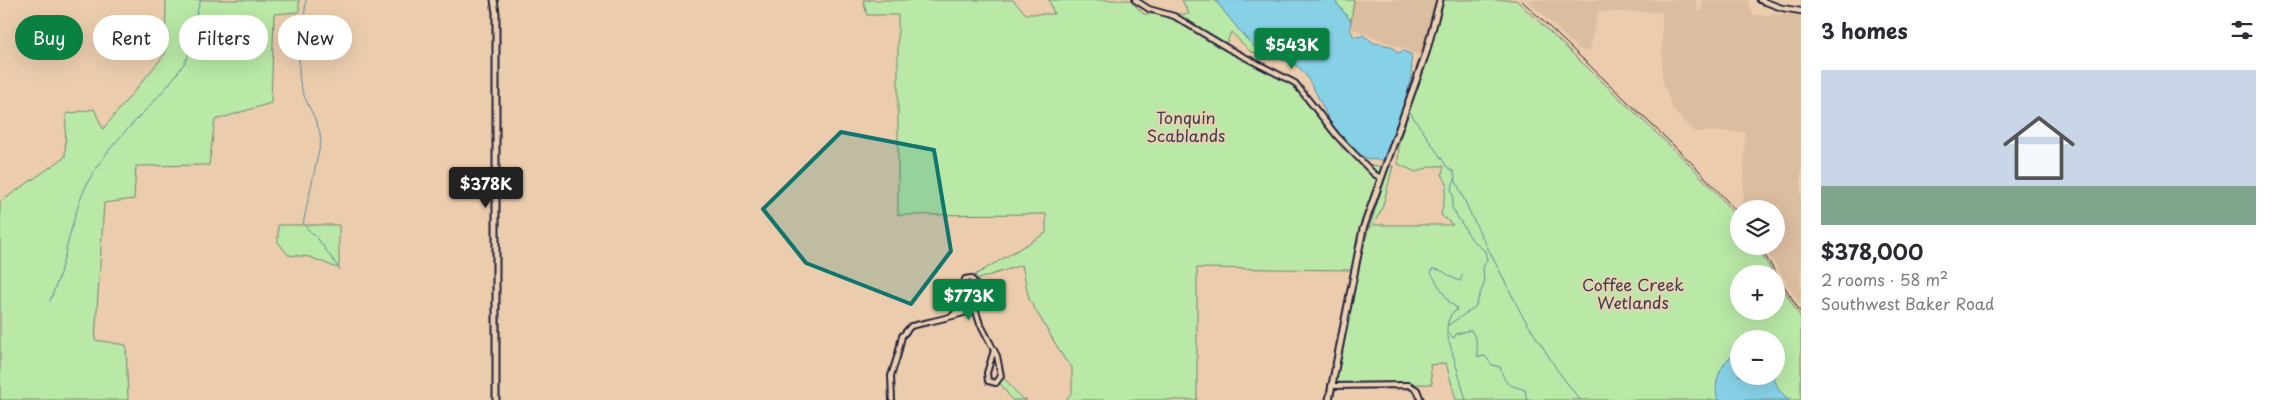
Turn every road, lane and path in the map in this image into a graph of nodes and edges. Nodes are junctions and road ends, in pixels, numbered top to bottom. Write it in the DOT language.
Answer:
graph roads {
  1 [pos="494,0"];
  2 [pos="1135,0"];
  3 [pos="1440,0"];
  4 [pos="1760,0"];
  5 [pos="1801,11"];
  6 [pos="1381,178"];
  7 [pos="972,299"];
  8 [pos="975,308"];
  9 [pos="994,350"];
  10 [pos="1331,386"];
  11 [pos="496,400"];
  12 [pos="892,400"];
  13 [pos="1329,400"];
  14 [pos="1421,400"];
  1 -- 11 [label="main road"];
  2 -- 6 [label="street"];
  3 -- 6 [label="main road"];
  4 -- 5 [label="street"];
  6 -- 10 [label="main road"];
  7 -- 7 [label="street"];
  7 -- 8 [label="street"];
  8 -- 9 [label="street"];
  8 -- 12 [label="street"];
  9 -- 9 [label="street"];
  10 -- 13 [label="main road"];
  10 -- 14 [label="street"];
}
